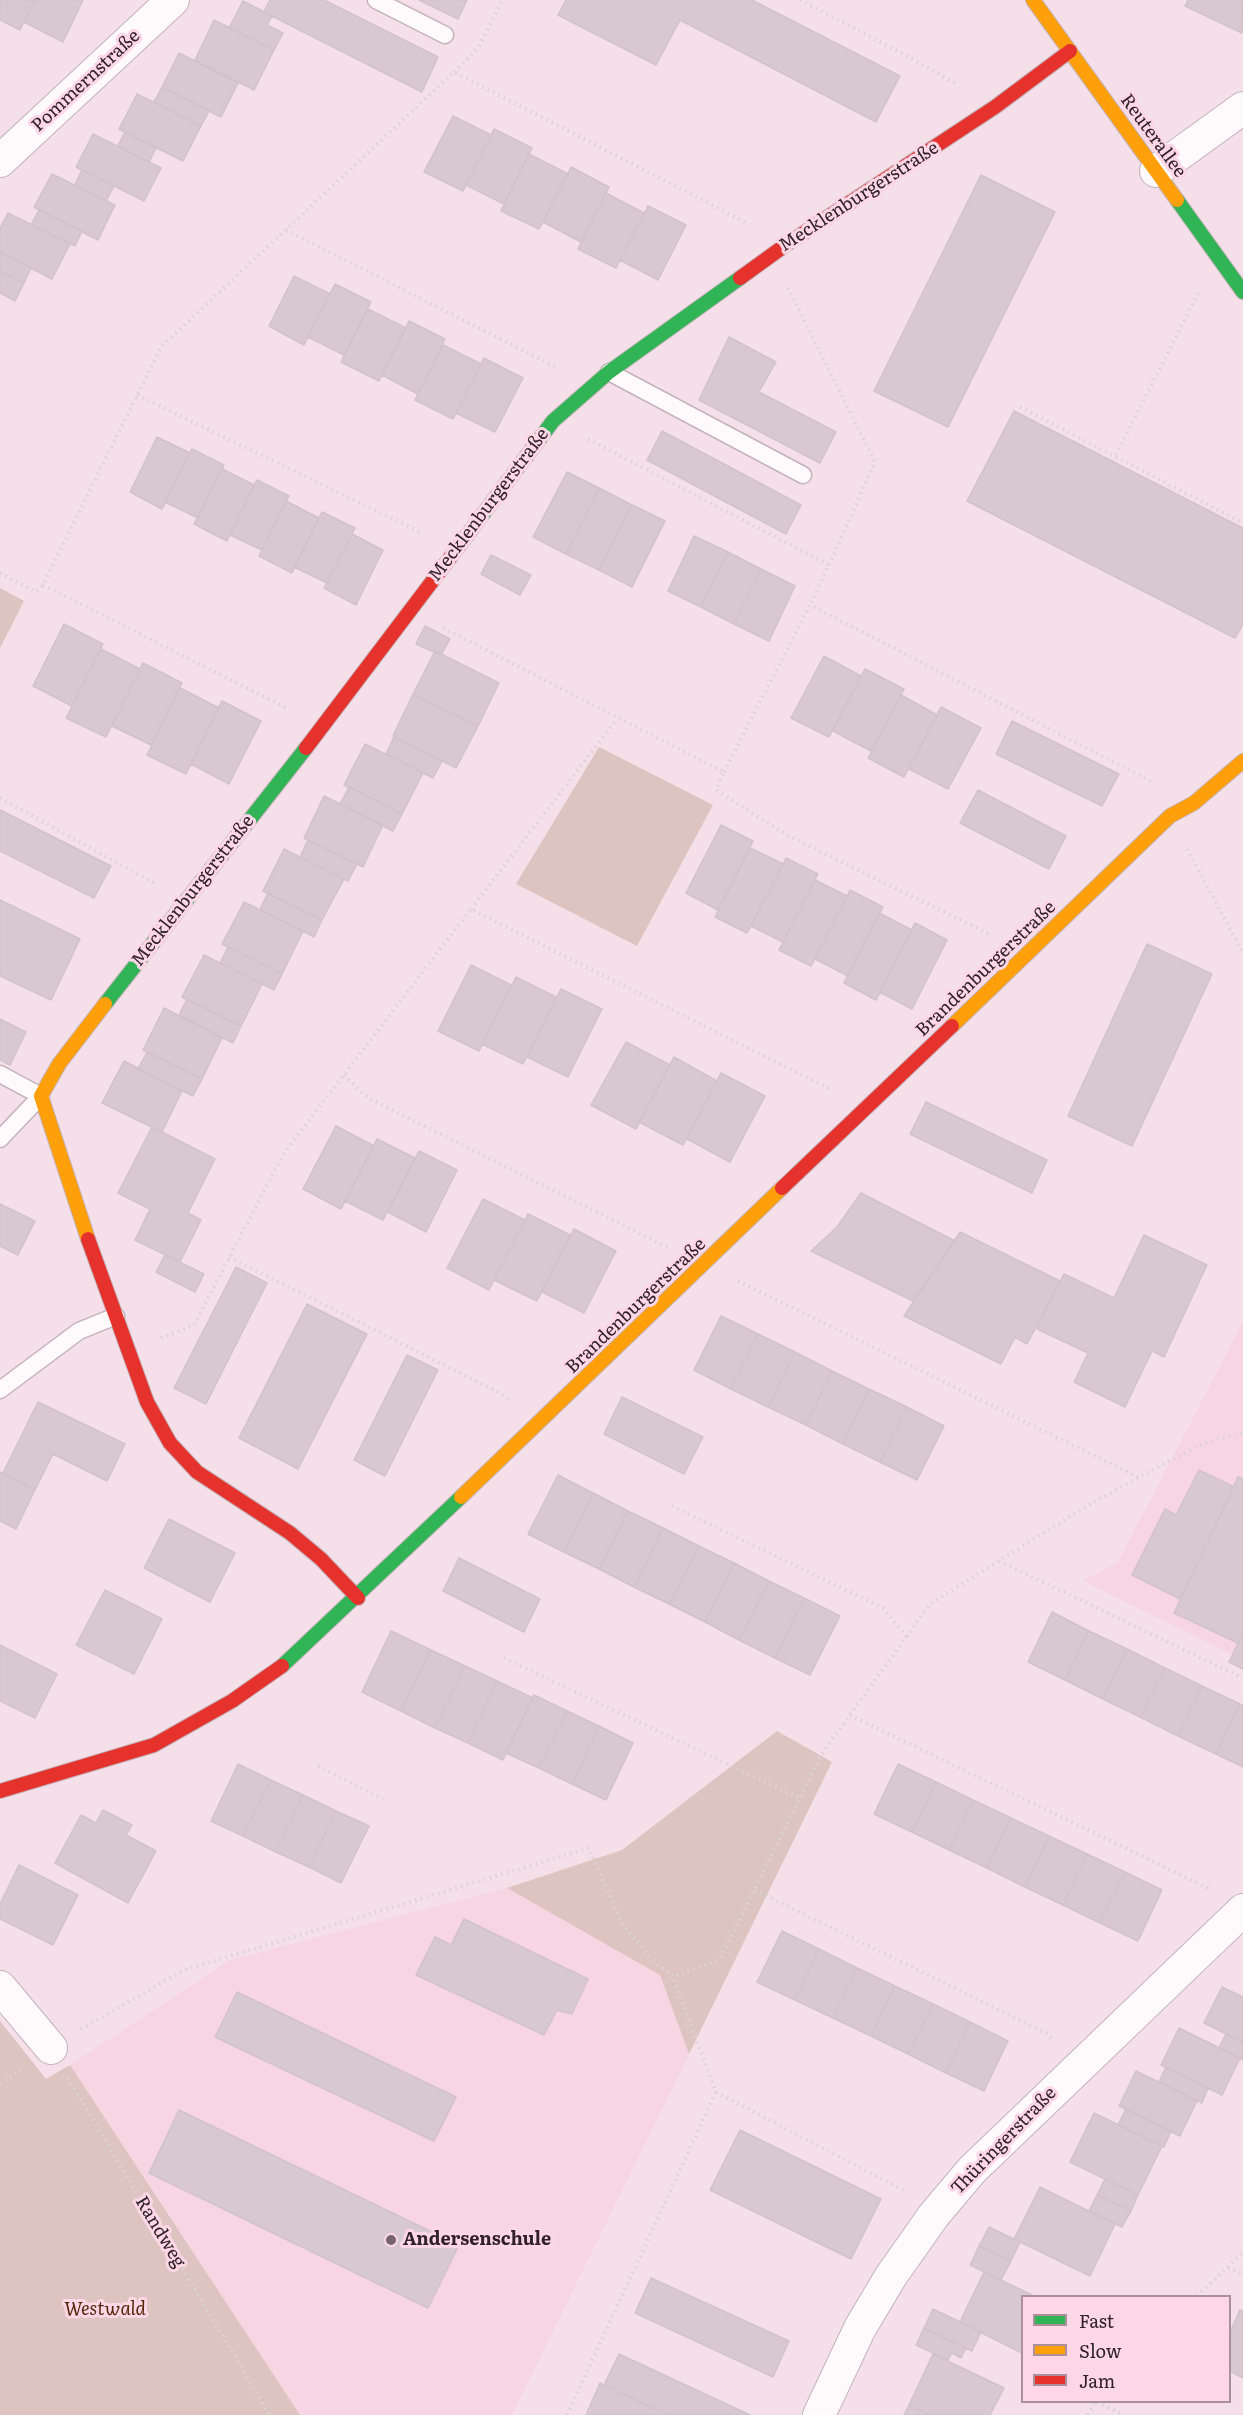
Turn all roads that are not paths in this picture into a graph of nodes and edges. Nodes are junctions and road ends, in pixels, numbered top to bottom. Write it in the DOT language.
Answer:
graph roads {
  1 [pos="173,0"];
  2 [pos="376,0"];
  3 [pos="1033,0"];
  4 [pos="445,35"];
  5 [pos="1070,51"];
  6 [pos="1243,108"];
  7 [pos="0,161"];
  8 [pos="1156,171"];
  9 [pos="1243,292"];
  10 [pos="609,372"];
  11 [pos="803,475"];
  12 [pos="1243,761"];
  13 [pos="0,1074"];
  14 [pos="41,1096"];
  15 [pos="0,1139"];
  16 [pos="116,1316"];
  17 [pos="0,1390"];
  18 [pos="358,1598"];
  19 [pos="0,1791"];
  20 [pos="1240,1912"];
  21 [pos="0,1987"];
  22 [pos="51,2048"];
  23 [pos="819,2415"];
  1 -- 7 [label="street, Pommernstraße"];
  2 -- 4 [label="lane"];
  3 -- 5 [label="street, Reuterallee"];
  5 -- 8 [label="street, Reuterallee"];
  5 -- 10 [label="street, Mecklenburgerstraße"];
  6 -- 8 [label="street"];
  8 -- 9 [label="street, Reuterallee"];
  10 -- 11 [label="lane"];
  10 -- 14 [label="street, Mecklenburgerstraße"];
  12 -- 18 [label="street, Brandenburgerstraße"];
  13 -- 14 [label="lane"];
  14 -- 15 [label="lane, Mecklenburgerstraße"];
  14 -- 16 [label="street"];
  16 -- 17 [label="lane"];
  16 -- 18 [label="street"];
  18 -- 19 [label="street, Brandenburgerstraße"];
  20 -- 23 [label="street, Thüringerstraße"];
  21 -- 22 [label="street"];
}
